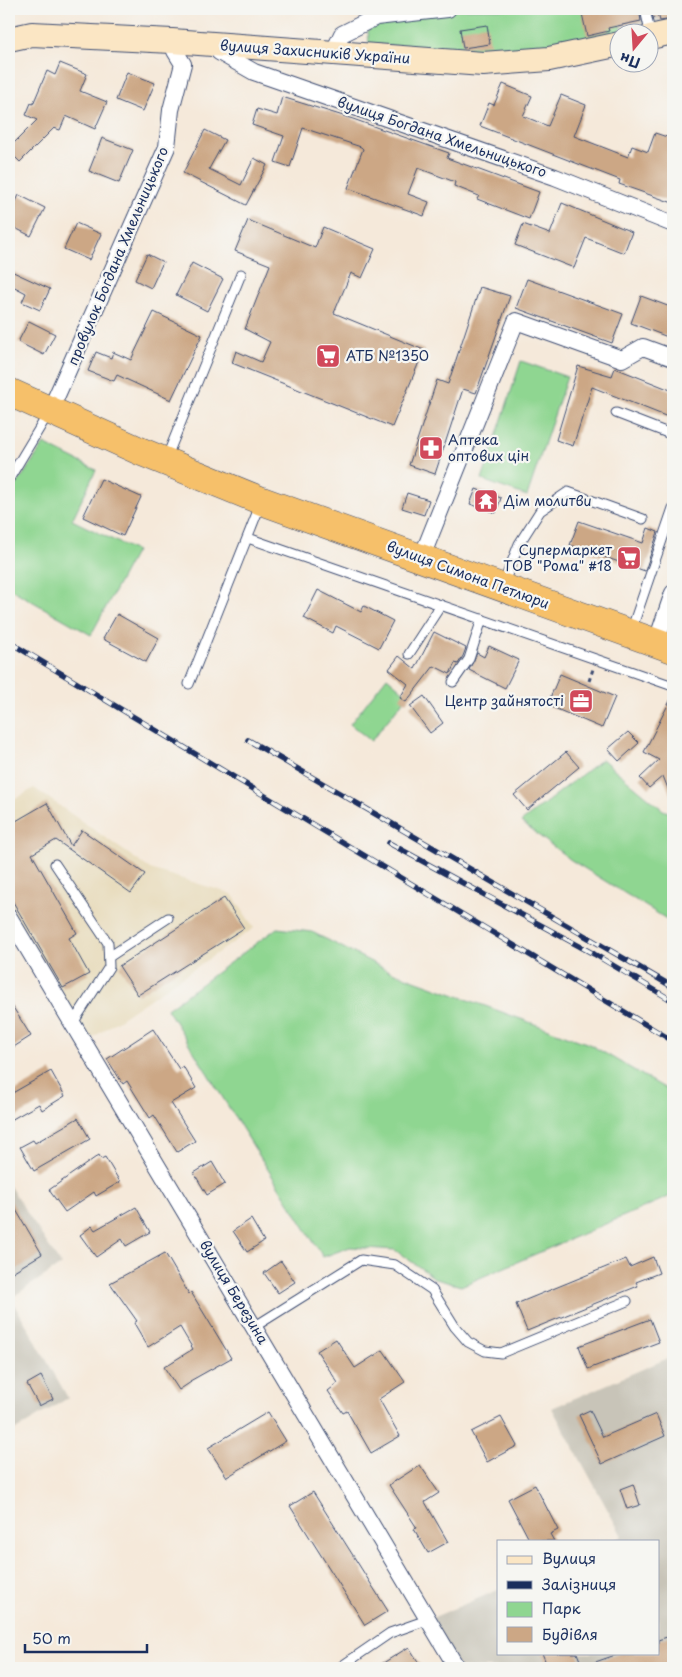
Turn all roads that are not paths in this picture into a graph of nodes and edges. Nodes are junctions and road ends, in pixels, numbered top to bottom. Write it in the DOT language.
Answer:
graph roads {
  1 [pos="448,9"];
  2 [pos="645,9"];
  3 [pos="652,22"];
  4 [pos="9,39"];
  5 [pos="172,41"];
  6 [pos="216,45"];
  7 [pos="610,46"];
  8 [pos="333,53"];
  9 [pos="673,224"];
  10 [pos="241,274"];
  11 [pos="673,358"];
  12 [pos="9,392"];
  13 [pos="50,411"];
  14 [pos="616,413"];
  15 [pos="673,435"];
  16 [pos="165,462"];
  17 [pos="9,479"];
  18 [pos="262,501"];
  19 [pos="673,508"];
  20 [pos="643,519"];
  21 [pos="248,538"];
  22 [pos="421,559"];
  23 [pos="502,588"];
  24 [pos="673,593"];
  25 [pos="442,605"];
  26 [pos="482,620"];
  27 [pos="630,634"];
  28 [pos="664,639"];
  29 [pos="409,654"];
  30 [pos="453,682"];
  31 [pos="189,684"];
  32 [pos="673,686"];
  33 [pos="55,864"];
  34 [pos="9,917"];
  35 [pos="168,918"];
  36 [pos="109,957"];
  37 [pos="73,1023"];
  38 [pos="627,1301"];
  39 [pos="254,1326"];
  40 [pos="427,1620"];
  41 [pos="340,1668"];
  42 [pos="457,1668"];
  1 -- 8 [label="street"];
  2 -- 3 [label="lane"];
  4 -- 5 [label="street, вулиця Захисників України"];
  5 -- 6 [label="street, вулиця Захисників України"];
  5 -- 13 [label="street, провулок Богдана Хмельницького"];
  6 -- 8 [label="street, вулиця Захисників України"];
  6 -- 9 [label="street, вулиця Богдана Хмельницького"];
  7 -- 8 [label="street, вулиця Захисників України"];
  10 -- 16 [label="lane"];
  11 -- 22 [label="street"];
  12 -- 13 [label="highway, вулиця Симона Петлюри"];
  13 -- 16 [label="highway, вулиця Симона Петлюри"];
  13 -- 17 [label="lane"];
  14 -- 15 [label="lane"];
  16 -- 18 [label="highway, вулиця Симона Петлюри"];
  18 -- 21 [label="lane"];
  18 -- 22 [label="highway, вулиця Симона Петлюри"];
  19 -- 27 [label="lane"];
  20 -- 23 [label="lane"];
  21 -- 25 [label="lane"];
  21 -- 31 [label="lane"];
  22 -- 23 [label="highway, вулиця Симона Петлюри"];
  23 -- 27 [label="highway, вулиця Симона Петлюри"];
  24 -- 28 [label="street, вулиця Симона Петлюри"];
  25 -- 26 [label="lane"];
  25 -- 29 [label="lane"];
  26 -- 30 [label="lane"];
  26 -- 32 [label="lane"];
  27 -- 28 [label="highway, вулиця Симона Петлюри"];
  33 -- 36 [label="lane"];
  34 -- 37 [label="street, вулиця Березина"];
  35 -- 36 [label="lane"];
  36 -- 37 [label="lane"];
  37 -- 39 [label="street, вулиця Березина"];
  38 -- 39 [label="lane"];
  39 -- 40 [label="street, вулиця Березина"];
  40 -- 41 [label="lane"];
  40 -- 42 [label="street, вулиця Березина"];
}
